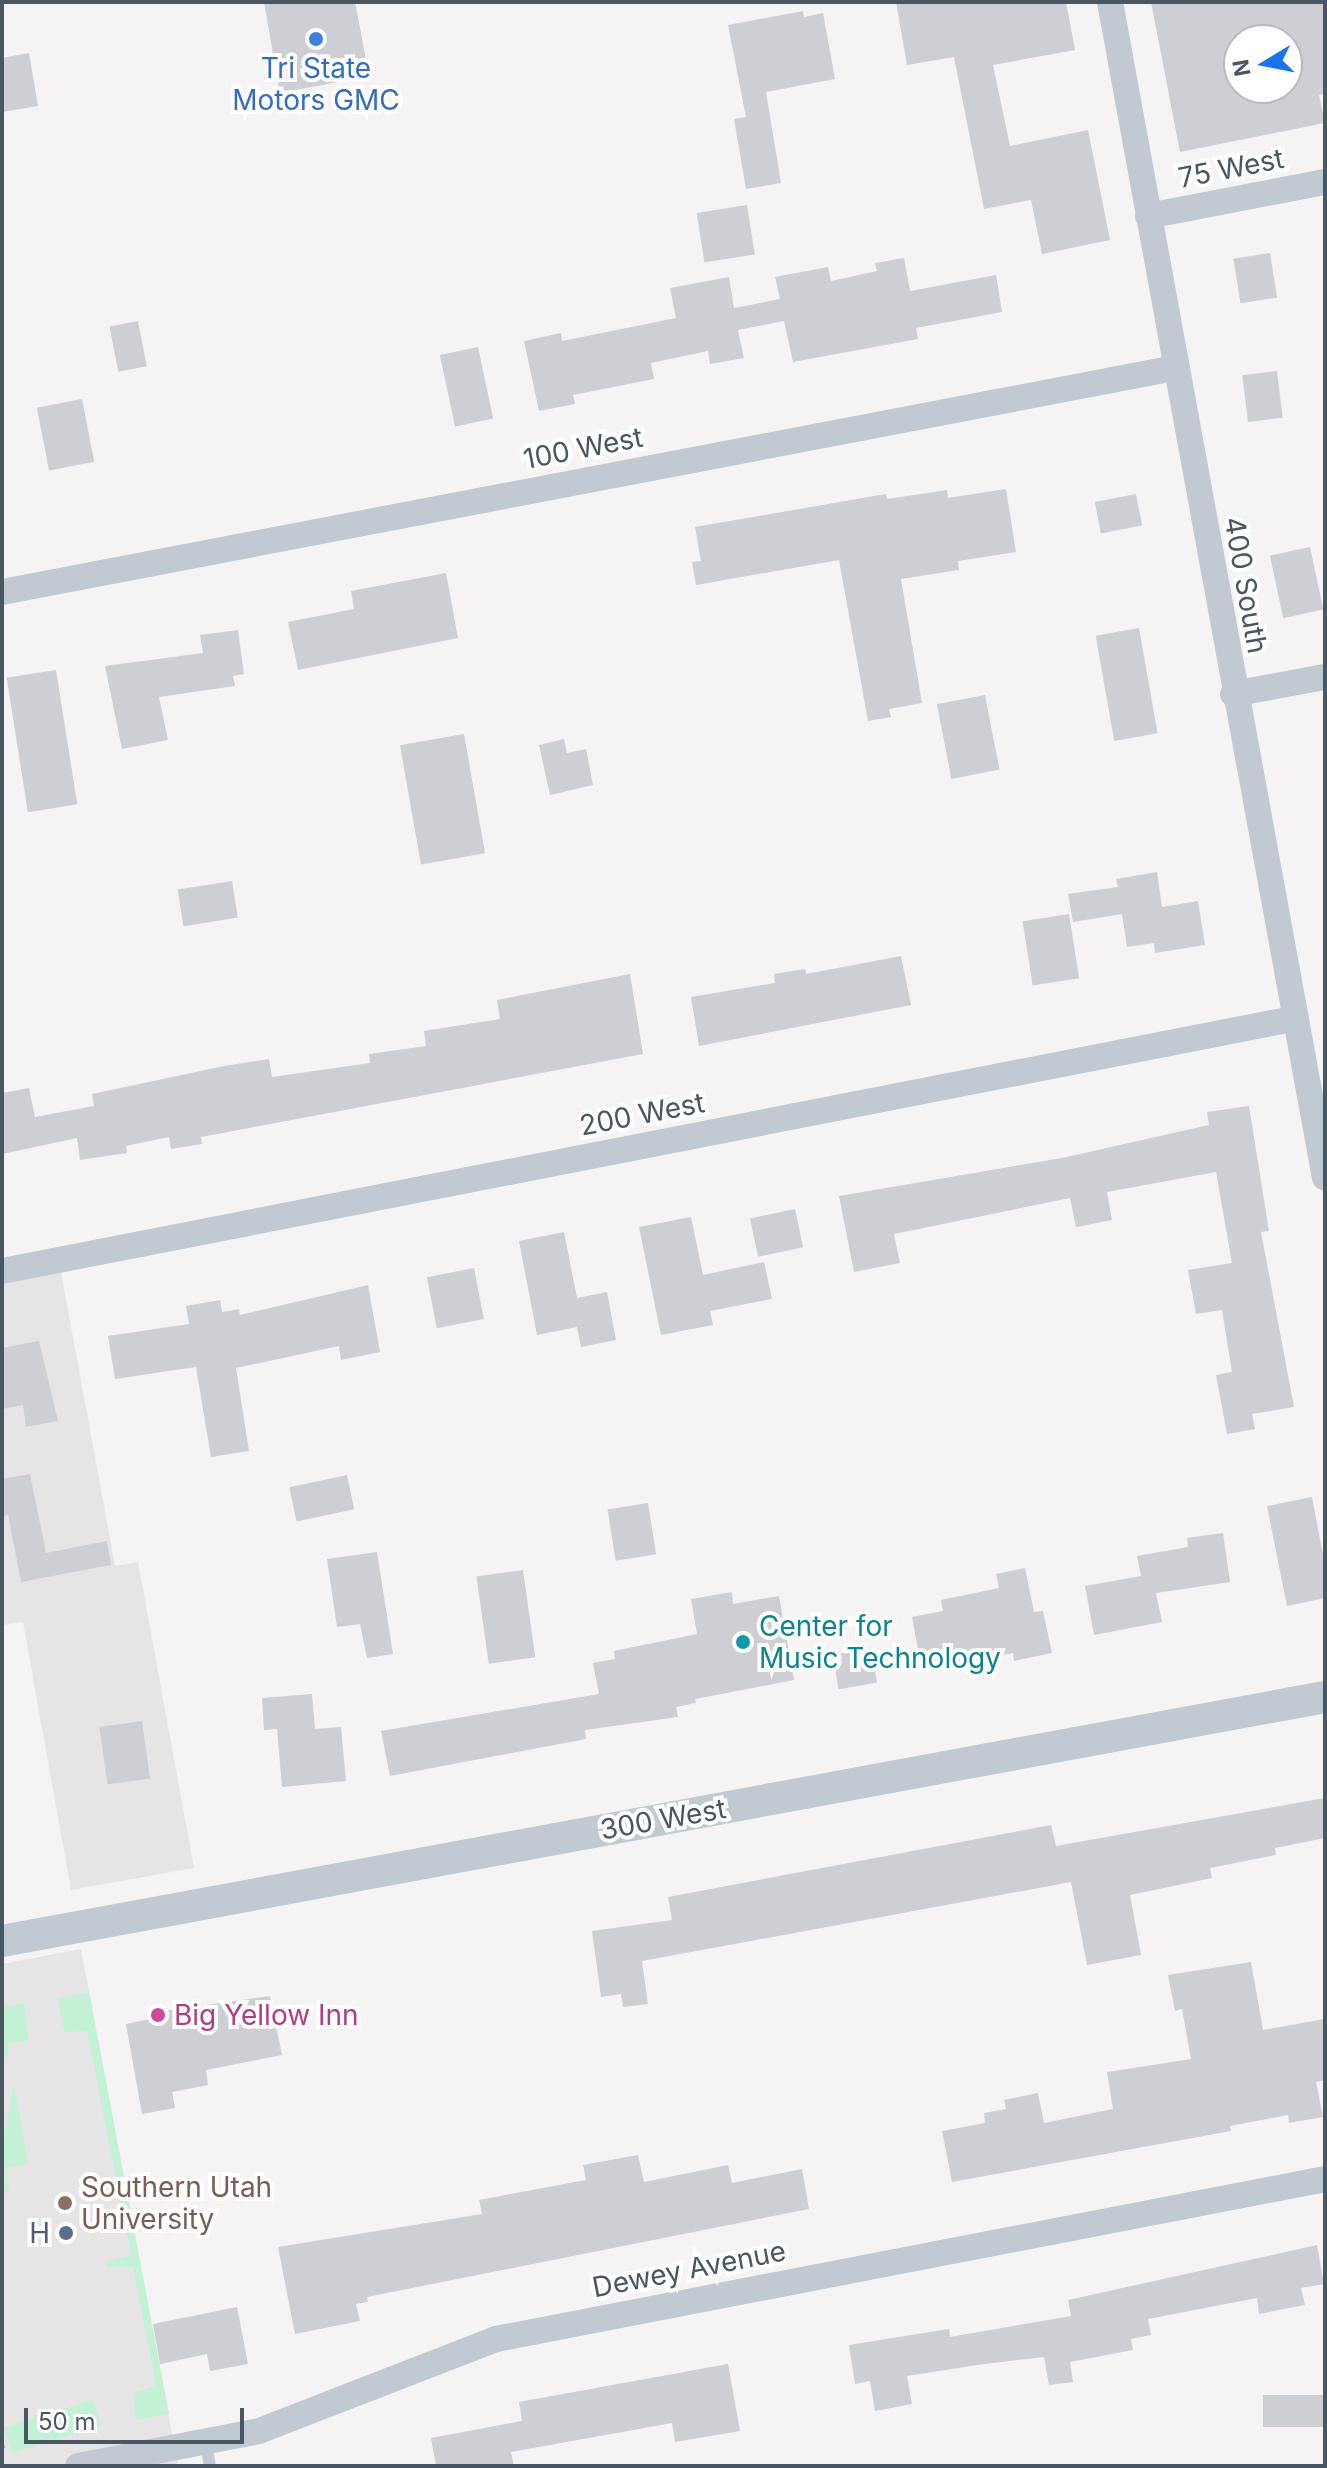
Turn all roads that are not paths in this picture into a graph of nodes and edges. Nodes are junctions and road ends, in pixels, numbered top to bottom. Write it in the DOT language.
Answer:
graph roads {
  1 [pos="1110,2"];
  2 [pos="1325,182"];
  3 [pos="1148,216"];
  4 [pos="1175,368"];
  5 [pos="2,592"];
  6 [pos="1325,677"];
  7 [pos="1233,694"];
  8 [pos="1293,1019"];
  9 [pos="1325,1173"];
  10 [pos="2,1271"];
  11 [pos="1325,1697"];
  12 [pos="2,1941"];
  13 [pos="1325,2179"];
  14 [pos="208,2454"];
  15 [pos="129,2462"];
  16 [pos="78,2466"];
  1 -- 3 [label="street, 400 South"];
  2 -- 3 [label="street, 75 West"];
  3 -- 4 [label="street, 400 South"];
  4 -- 5 [label="street, 100 West"];
  4 -- 7 [label="street, 400 South"];
  6 -- 7 [label="street"];
  7 -- 8 [label="street, 400 South"];
  8 -- 9 [label="street, 400 South"];
  8 -- 10 [label="street, 200 West"];
  11 -- 12 [label="street, 300 West"];
  13 -- 14 [label="street, Dewey Avenue"];
  14 -- 15 [label="street, Dewey Avenue"];
  15 -- 16 [label="street, Dewey Avenue"];
}
